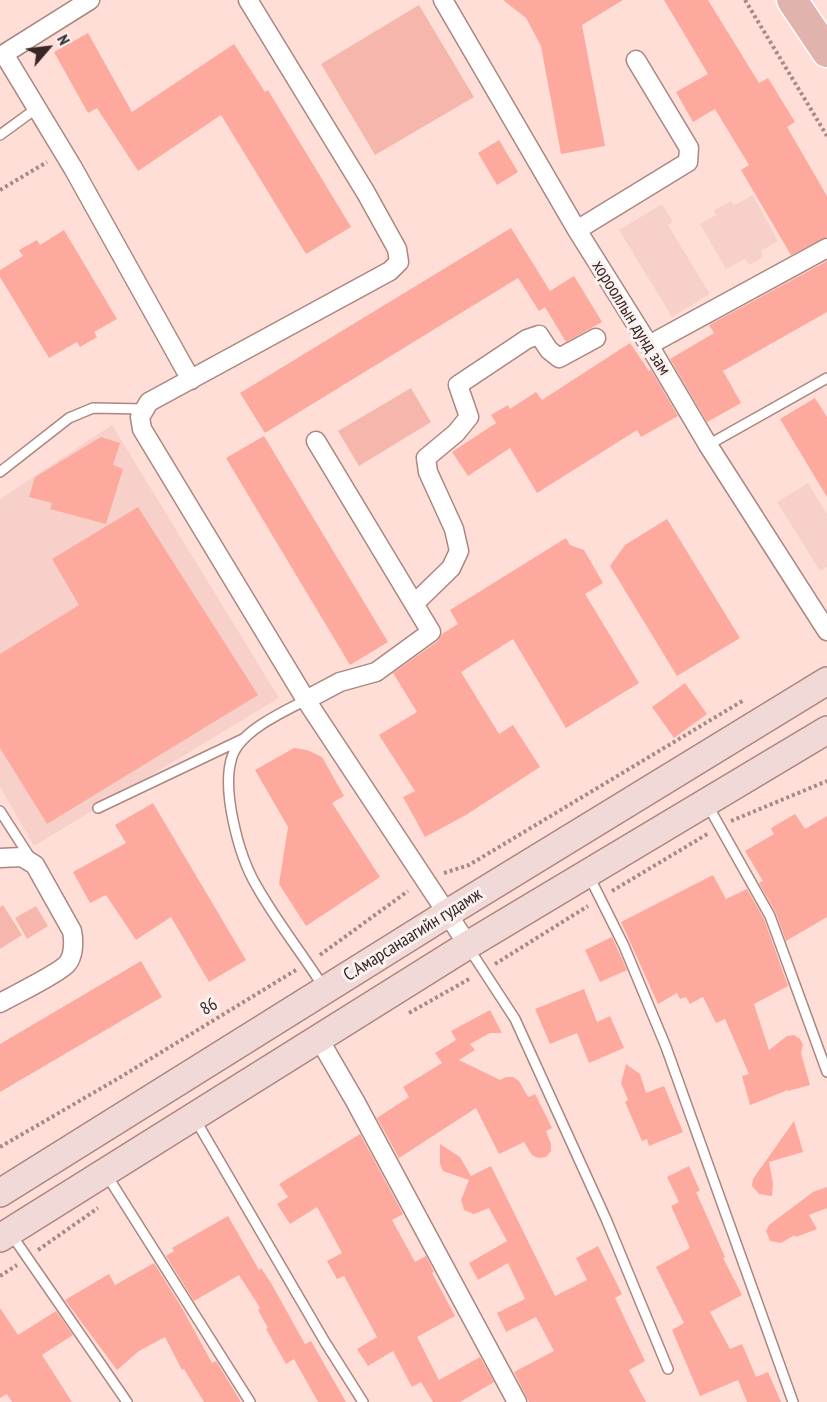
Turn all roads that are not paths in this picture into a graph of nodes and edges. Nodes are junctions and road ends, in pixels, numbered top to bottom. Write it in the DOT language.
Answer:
graph roads {
  1 [pos="90,0"];
  2 [pos="248,0"];
  3 [pos="443,0"];
  4 [pos="792,0"];
  5 [pos="2,50"];
  6 [pos="827,52"];
  7 [pos="636,60"];
  8 [pos="37,108"];
  9 [pos="0,135"];
  10 [pos="577,230"];
  11 [pos="827,248"];
  12 [pos="596,338"];
  13 [pos="649,345"];
  14 [pos="827,378"];
  15 [pos="191,380"];
  16 [pos="144,409"];
  17 [pos="316,441"];
  18 [pos="708,445"];
  19 [pos="0,472"];
  20 [pos="415,603"];
  21 [pos="827,631"];
  22 [pos="827,681"];
  23 [pos="306,700"];
  24 [pos="827,730"];
  25 [pos="246,737"];
  26 [pos="706,802"];
  27 [pos="98,808"];
  28 [pos="0,811"];
  29 [pos="0,858"];
  30 [pos="35,865"];
  31 [pos="588,874"];
  32 [pos="448,913"];
  33 [pos="468,945"];
  34 [pos="326,990"];
  35 [pos="0,1003"];
  36 [pos="319,1039"];
  37 [pos="827,1072"];
  38 [pos="193,1117"];
  39 [pos="111,1183"];
  40 [pos="0,1193"];
  41 [pos="3,1230"];
  42 [pos="668,1369"];
  43 [pos="127,1402"];
  44 [pos="250,1402"];
  45 [pos="363,1402"];
  46 [pos="517,1402"];
  47 [pos="793,1402"];
  1 -- 5 [label="street"];
  2 -- 15 [label="street"];
  3 -- 10 [label="street, хорооллын дунд зам"];
  4 -- 6 [label="main road"];
  5 -- 8 [label="street"];
  7 -- 10 [label="street"];
  8 -- 9 [label="lane"];
  8 -- 15 [label="street"];
  10 -- 13 [label="street, хорооллын дунд зам"];
  11 -- 13 [label="street"];
  12 -- 20 [label="street"];
  13 -- 18 [label="street, хорооллын дунд зам"];
  14 -- 18 [label="lane"];
  15 -- 16 [label="street"];
  16 -- 19 [label="lane"];
  16 -- 23 [label="street"];
  17 -- 20 [label="street"];
  18 -- 21 [label="street, хорооллын дунд зам"];
  20 -- 23 [label="street"];
  22 -- 32 [label="main road, С.Амарсанаагийн гудамж"];
  23 -- 25 [label="lane"];
  23 -- 32 [label="street"];
  24 -- 26 [label="main road"];
  25 -- 27 [label="lane"];
  25 -- 34 [label="lane"];
  26 -- 31 [label="main road"];
  26 -- 37 [label="lane"];
  28 -- 30 [label="lane"];
  29 -- 30 [label="street"];
  30 -- 35 [label="street"];
  31 -- 33 [label="main road"];
  31 -- 47 [label="lane"];
  32 -- 33 [label="street"];
  32 -- 34 [label="main road, С.Амарсанаагийн гудамж"];
  33 -- 36 [label="main road"];
  33 -- 42 [label="lane"];
  34 -- 40 [label="main road, С.Амарсанаагийн гудамж"];
  36 -- 38 [label="main road"];
  36 -- 46 [label="street"];
  38 -- 39 [label="main road"];
  38 -- 45 [label="lane"];
  39 -- 41 [label="main road"];
  39 -- 44 [label="lane"];
  41 -- 43 [label="lane"];
}
